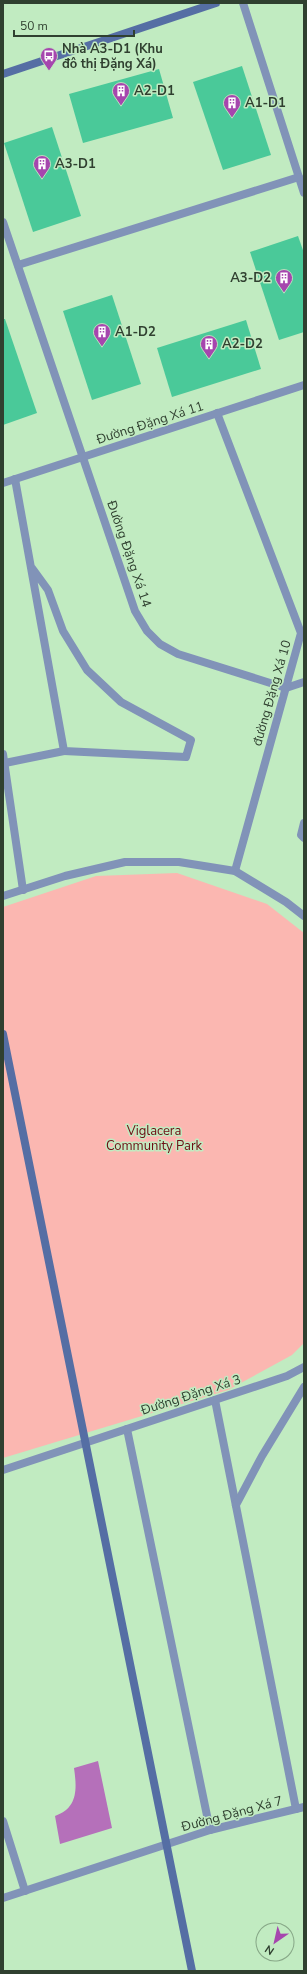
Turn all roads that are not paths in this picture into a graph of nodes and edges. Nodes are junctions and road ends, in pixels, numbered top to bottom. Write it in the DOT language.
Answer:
graph roads {
  1 [pos="216,3"];
  2 [pos="243,3"];
  3 [pos="3,74"];
  4 [pos="299,177"];
  5 [pos="304,193"];
  6 [pos="3,222"];
  7 [pos="18,265"];
  8 [pos="304,385"];
  9 [pos="217,413"];
  10 [pos="83,457"];
  11 [pos="15,479"];
  12 [pos="3,483"];
  13 [pos="32,568"];
  14 [pos="304,682"];
  15 [pos="286,688"];
  16 [pos="64,751"];
  17 [pos="3,754"];
  18 [pos="5,763"];
  19 [pos="304,823"];
  20 [pos="304,838"];
  21 [pos="235,871"];
  22 [pos="22,890"];
  23 [pos="3,896"];
  24 [pos="304,916"];
  25 [pos="3,1034"];
  26 [pos="304,1367"];
  27 [pos="304,1387"];
  28 [pos="215,1400"];
  29 [pos="127,1429"];
  30 [pos="84,1443"];
  31 [pos="3,1470"];
  32 [pos="236,1506"];
  33 [pos="300,1808"];
  34 [pos="3,1822"];
  35 [pos="210,1830"];
  36 [pos="166,1844"];
  37 [pos="25,1890"];
  38 [pos="3,1898"];
  39 [pos="192,1971"];
  1 -- 3 [label="street"];
  2 -- 4 [label="street"];
  4 -- 5 [label="street"];
  4 -- 7 [label="street"];
  6 -- 7 [label="street, Đường Đặng Xá 14"];
  7 -- 10 [label="street, Đường Đặng Xá 14"];
  8 -- 9 [label="street, Đường Đặng Xá 11"];
  9 -- 10 [label="street, Đường Đặng Xá 11"];
  9 -- 15 [label="street, đường Đặng Xá 10"];
  10 -- 11 [label="street, Đường Đặng Xá 11"];
  10 -- 15 [label="street, Đường Đặng Xá 14"];
  11 -- 12 [label="street, Đường Đặng Xá 11"];
  11 -- 13 [label="street"];
  13 -- 16 [label="street"];
  13 -- 16 [label="street"];
  14 -- 15 [label="street"];
  15 -- 21 [label="street, đường Đặng Xá 10"];
  16 -- 18 [label="street"];
  17 -- 18 [label="street"];
  18 -- 22 [label="street"];
  19 -- 20 [label="street"];
  21 -- 22 [label="street"];
  21 -- 24 [label="street"];
  22 -- 23 [label="street"];
  25 -- 30 [label="street"];
  26 -- 28 [label="street, Đường Đặng Xá 3"];
  27 -- 32 [label="street"];
  28 -- 29 [label="street, Đường Đặng Xá 3"];
  28 -- 32 [label="street"];
  29 -- 30 [label="street, Đường Đặng Xá 3"];
  29 -- 35 [label="street"];
  30 -- 31 [label="street, Đường Đặng Xá 3"];
  30 -- 36 [label="street"];
  32 -- 33 [label="street"];
  33 -- 35 [label="street, Đường Đặng Xá 7"];
  34 -- 37 [label="street"];
  35 -- 36 [label="street, Đường Đặng Xá 7"];
  36 -- 37 [label="street, Đường Đặng Xá 7"];
  36 -- 39 [label="street"];
  37 -- 38 [label="street, Đường Đặng Xá 7"];
}
